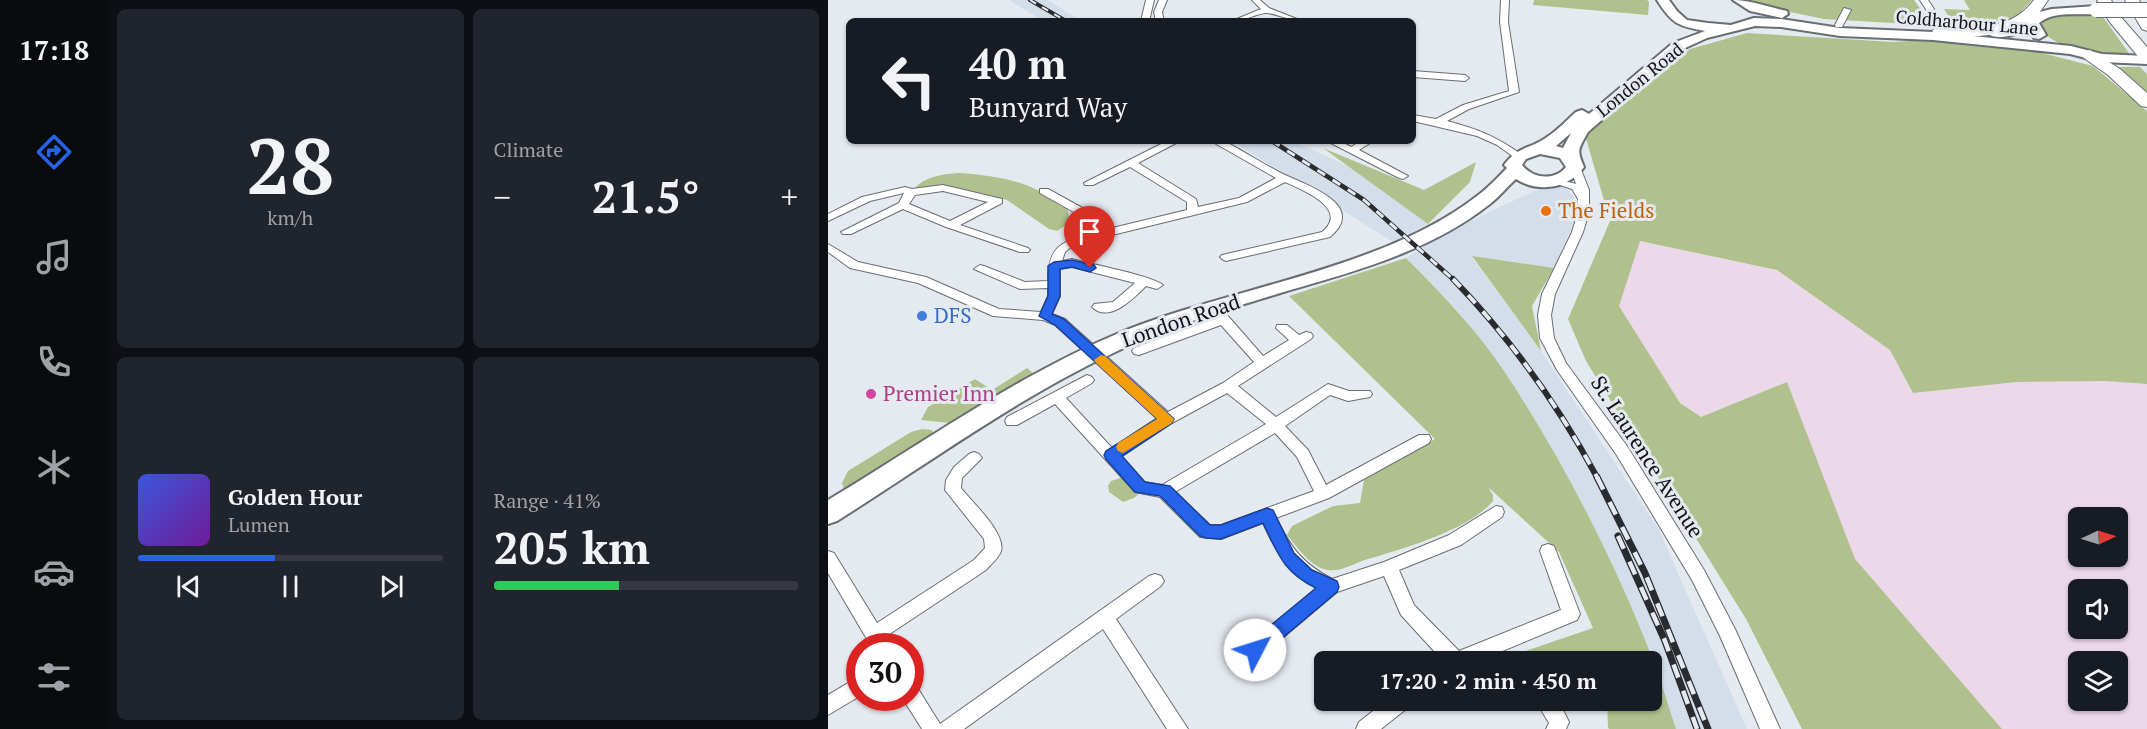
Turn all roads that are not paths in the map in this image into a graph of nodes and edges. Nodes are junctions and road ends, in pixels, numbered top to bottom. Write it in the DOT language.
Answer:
graph roads {
  1 [pos="1150,0"];
  2 [pos="1163,0"];
  3 [pos="1256,0"];
  4 [pos="1505,0"];
  5 [pos="1738,0"];
  6 [pos="1924,0"];
  7 [pos="2132,0"];
  8 [pos="1668,2"];
  9 [pos="2100,5"];
  10 [pos="1755,8"];
  11 [pos="1930,9"];
  12 [pos="1266,10"];
  13 [pos="1846,10"];
  14 [pos="2147,10"];
  15 [pos="2036,12"];
  16 [pos="1146,18"];
  17 [pos="1159,18"];
  18 [pos="1244,18"];
  19 [pos="1289,18"];
  20 [pos="1754,22"];
  21 [pos="1683,23"];
  22 [pos="1839,25"];
  23 [pos="2147,26"];
  24 [pos="1732,29"];
  25 [pos="1940,31"];
  26 [pos="2069,50"];
  27 [pos="2090,55"];
  28 [pos="2142,59"];
  29 [pos="1416,74"];
  30 [pos="1465,78"];
  31 [pos="2147,102"];
  32 [pos="1416,118"];
  33 [pos="1438,122"];
  34 [pos="1169,144"];
  35 [pos="1222,144"];
  36 [pos="1338,144"];
  37 [pos="1363,144"];
  38 [pos="1351,151"];
  39 [pos="1521,155"];
  40 [pos="1573,162"];
  41 [pos="1130,163"];
  42 [pos="1403,177"];
  43 [pos="1285,178"];
  44 [pos="1548,181"];
  45 [pos="1089,183"];
  46 [pos="909,189"];
  47 [pos="1044,191"];
  48 [pos="1488,198"];
  49 [pos="903,205"];
  50 [pos="1586,205"];
  51 [pos="1192,211"];
  52 [pos="828,218"];
  53 [pos="950,225"];
  54 [pos="847,232"];
  55 [pos="1100,234"];
  56 [pos="828,247"];
  57 [pos="1024,250"];
  58 [pos="1226,257"];
  59 [pos="1054,266"];
  60 [pos="980,269"];
  61 [pos="1144,281"];
  62 [pos="1053,284"];
  63 [pos="1157,285"];
  64 [pos="1098,307"];
  65 [pos="1045,316"];
  66 [pos="1282,328"];
  67 [pos="1139,351"];
  68 [pos="1093,353"];
  69 [pos="1262,363"];
  70 [pos="1088,380"];
  71 [pos="1228,386"];
  72 [pos="1365,394"];
  73 [pos="1057,397"];
  74 [pos="1167,419"];
  75 [pos="1012,421"];
  76 [pos="1276,425"];
  77 [pos="1424,439"];
  78 [pos="1112,455"];
  79 [pos="974,458"];
  80 [pos="1164,491"];
  81 [pos="1323,494"];
  82 [pos="1496,512"];
  83 [pos="828,513"];
  84 [pos="1267,515"];
  85 [pos="1548,551"];
  86 [pos="828,558"];
  87 [pos="1389,567"];
  88 [pos="1155,581"];
  89 [pos="1331,587"];
  90 [pos="1105,617"];
  91 [pos="873,633"];
  92 [pos="887,633"];
  93 [pos="1255,650"];
  94 [pos="1446,651"];
  95 [pos="1480,651"];
  96 [pos="846,694"];
  97 [pos="828,706"];
  98 [pos="922,711"];
  99 [pos="1389,711"];
  100 [pos="1553,711"];
  101 [pos="933,729"];
  102 [pos="948,729"];
  103 [pos="1178,729"];
  104 [pos="1366,729"];
  105 [pos="1556,729"];
  106 [pos="1770,729"];
  1 -- 16 [label="street"];
  2 -- 17 [label="street"];
  3 -- 12 [label="street"];
  4 -- 33 [label="street"];
  5 -- 10 [label="main road, Coldharbour Lane"];
  6 -- 11 [label="street"];
  7 -- 23 [label="highway"];
  8 -- 21 [label="main road"];
  9 -- 14 [label="main road, bridge"];
  9 -- 15 [label="main road"];
  9 -- 28 [label="highway"];
  10 -- 20 [label="main road"];
  10 -- 22 [label="main road, Coldharbour Lane"];
  12 -- 18 [label="street"];
  12 -- 19 [label="street"];
  13 -- 22 [label="street"];
  15 -- 25 [label="highway"];
  15 -- 26 [label="main road"];
  20 -- 24 [label="main road, London Road"];
  20 -- 26 [label="main road, Coldharbour Lane"];
  21 -- 24 [label="main road"];
  21 -- 39 [label="main road, London Road"];
  22 -- 25 [label="main road, Coldharbour Lane"];
  24 -- 40 [label="main road, London Road"];
  26 -- 27 [label="main road"];
  27 -- 28 [label="main road"];
  27 -- 31 [label="highway"];
  29 -- 30 [label="street"];
  32 -- 33 [label="street"];
  33 -- 39 [label="street"];
  34 -- 41 [label="street"];
  35 -- 43 [label="street"];
  36 -- 38 [label="street"];
  37 -- 38 [label="street"];
  38 -- 42 [label="street"];
  39 -- 40 [label="main road"];
  39 -- 44 [label="main road"];
  39 -- 48 [label="main road, London Road"];
  40 -- 44 [label="main road"];
  40 -- 50 [label="street, St. Laurence Avenue"];
  41 -- 45 [label="street"];
  41 -- 51 [label="street"];
  43 -- 51 [label="street"];
  43 -- 58 [label="street"];
  44 -- 48 [label="main road, London Road"];
  44 -- 50 [label="street"];
  46 -- 49 [label="street"];
  46 -- 52 [label="street"];
  46 -- 53 [label="street"];
  47 -- 55 [label="street"];
  48 -- 68 [label="main road, London Road"];
  49 -- 53 [label="street"];
  49 -- 54 [label="street"];
  50 -- 106 [label="street, St. Laurence Avenue"];
  51 -- 55 [label="street"];
  53 -- 57 [label="street"];
  55 -- 59 [label="street"];
  56 -- 65 [label="street"];
  59 -- 61 [label="street"];
  59 -- 62 [label="street"];
  60 -- 62 [label="street"];
  61 -- 63 [label="street"];
  61 -- 64 [label="street"];
  62 -- 65 [label="street"];
  65 -- 68 [label="street"];
  66 -- 69 [label="street"];
  67 -- 69 [label="street"];
  68 -- 74 [label="street"];
  68 -- 83 [label="main road, London Road"];
  69 -- 71 [label="street"];
  70 -- 73 [label="street"];
  71 -- 74 [label="street"];
  71 -- 76 [label="street"];
  72 -- 76 [label="street"];
  73 -- 75 [label="street"];
  73 -- 78 [label="street"];
  74 -- 78 [label="street"];
  76 -- 80 [label="street"];
  76 -- 81 [label="street"];
  77 -- 81 [label="street"];
  78 -- 80 [label="street"];
  79 -- 92 [label="street"];
  80 -- 84 [label="street"];
  81 -- 84 [label="street"];
  82 -- 87 [label="street"];
  84 -- 89 [label="street"];
  85 -- 95 [label="street"];
  86 -- 91 [label="street"];
  87 -- 89 [label="street"];
  87 -- 94 [label="street"];
  88 -- 90 [label="street"];
  89 -- 93 [label="street"];
  90 -- 102 [label="street"];
  90 -- 103 [label="street"];
  96 -- 97 [label="street"];
  98 -- 101 [label="street"];
  99 -- 104 [label="street"];
  100 -- 105 [label="street"];
}
